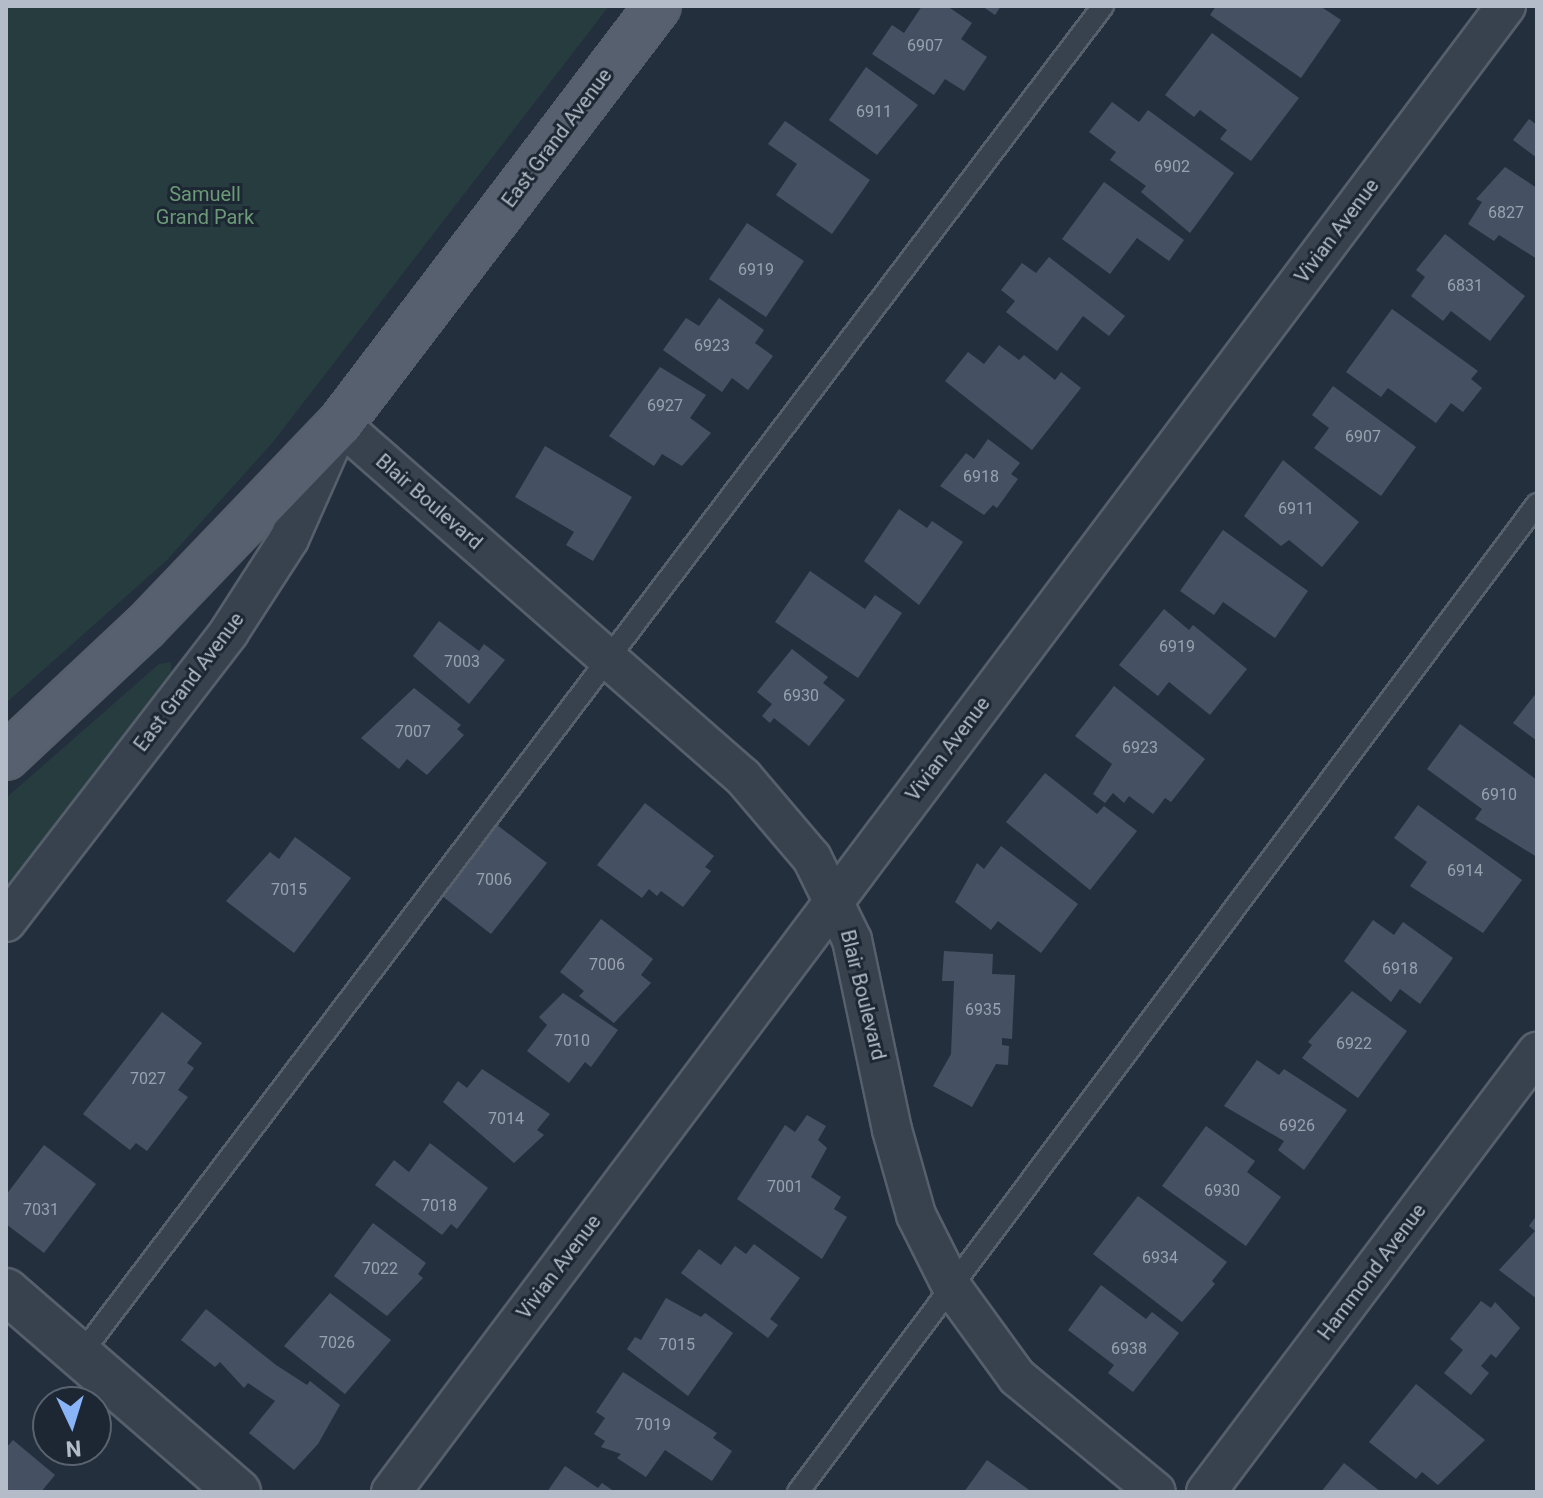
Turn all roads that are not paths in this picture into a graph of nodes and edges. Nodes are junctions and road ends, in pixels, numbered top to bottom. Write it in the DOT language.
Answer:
graph roads {
  1 [pos="658,6"];
  2 [pos="1103,6"];
  3 [pos="1506,6"];
  4 [pos="340,424"];
  5 [pos="1537,504"];
  6 [pos="607,658"];
  7 [pos="6,757"];
  8 [pos="835,899"];
  9 [pos="6,922"];
  10 [pos="1537,1052"];
  11 [pos="953,1289"];
  12 [pos="6,1291"];
  13 [pos="81,1354"];
  14 [pos="238,1492"];
  15 [pos="391,1492"];
  16 [pos="798,1492"];
  17 [pos="1156,1492"];
  18 [pos="1206,1492"];
  1 -- 4 [label="main road, East Grand Avenue"];
  2 -- 6 [label="lane"];
  3 -- 8 [label="street, Vivian Avenue"];
  4 -- 6 [label="street, Blair Boulevard"];
  4 -- 7 [label="main road, East Grand Avenue"];
  4 -- 9 [label="street, East Grand Avenue"];
  5 -- 11 [label="lane"];
  6 -- 8 [label="street, Blair Boulevard"];
  6 -- 13 [label="lane"];
  8 -- 11 [label="street, Blair Boulevard"];
  8 -- 15 [label="street, Vivian Avenue"];
  10 -- 18 [label="street, Hammond Avenue"];
  11 -- 16 [label="lane"];
  11 -- 17 [label="street, Blair Boulevard"];
  12 -- 13 [label="street"];
  13 -- 14 [label="street"];
}
